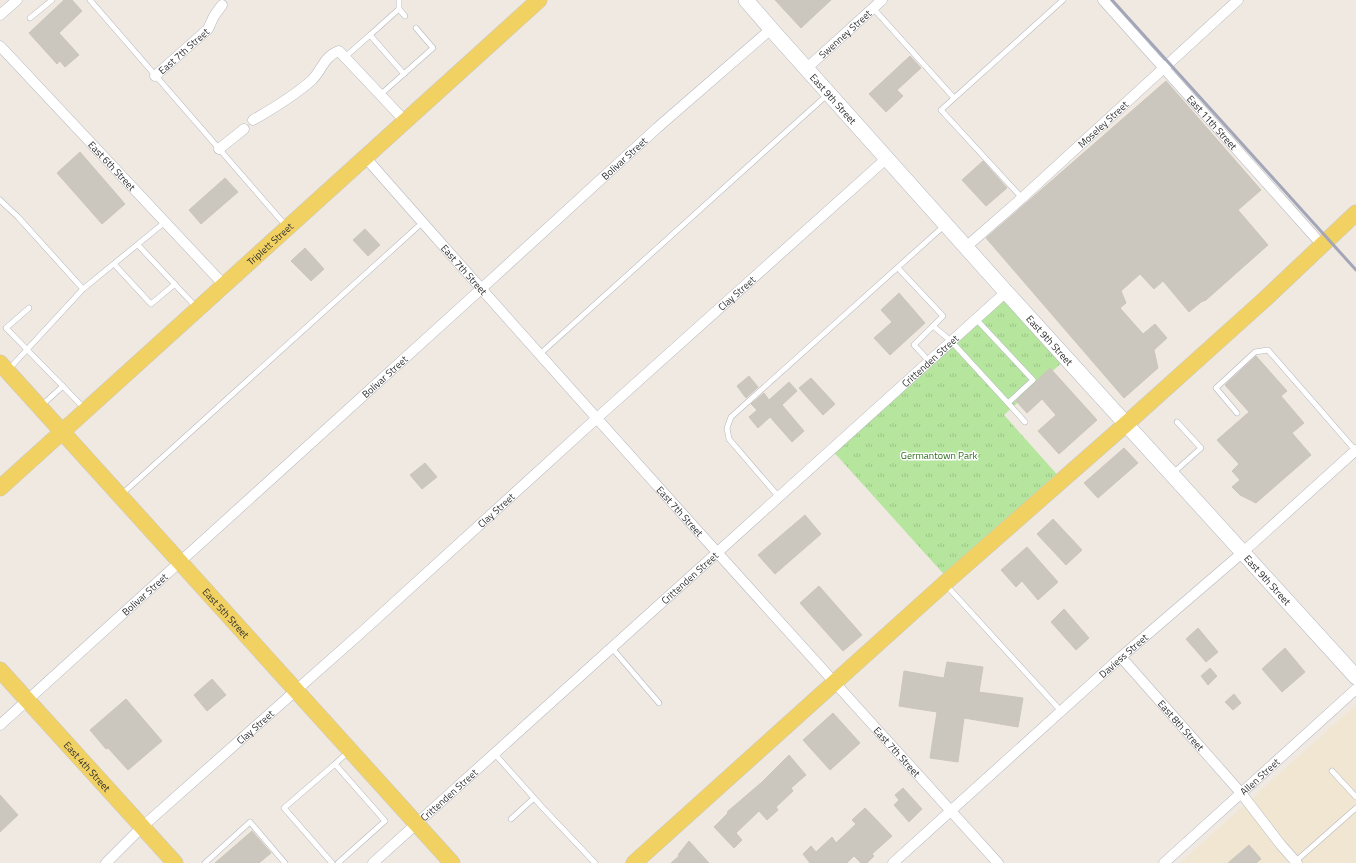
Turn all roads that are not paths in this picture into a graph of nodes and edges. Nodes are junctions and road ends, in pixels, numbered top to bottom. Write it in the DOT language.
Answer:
graph roads {
  1 [pos="17,0"];
  2 [pos="52,0"];
  3 [pos="90,0"];
  4 [pos="399,0"];
  5 [pos="539,0"];
  6 [pos="746,0"];
  7 [pos="882,0"];
  8 [pos="1063,0"];
  9 [pos="1103,0"];
  10 [pos="1238,0"];
  11 [pos="222,5"];
  12 [pos="873,8"];
  13 [pos="399,9"];
  14 [pos="0,15"];
  15 [pos="405,16"];
  16 [pos="30,18"];
  17 [pos="416,28"];
  18 [pos="771,29"];
  19 [pos="370,35"];
  20 [pos="0,46"];
  21 [pos="345,57"];
  22 [pos="807,68"];
  23 [pos="1165,68"];
  24 [pos="404,74"];
  25 [pos="155,76"];
  26 [pos="829,93"];
  27 [pos="380,95"];
  28 [pos="954,98"];
  29 [pos="253,120"];
  30 [pos="405,122"];
  31 [pos="244,129"];
  32 [pos="219,149"];
  33 [pos="365,157"];
  34 [pos="887,158"];
  35 [pos="1022,198"];
  36 [pos="0,200"];
  37 [pos="1356,213"];
  38 [pos="165,222"];
  39 [pos="423,222"];
  40 [pos="946,224"];
  41 [pos="287,228"];
  42 [pos="138,245"];
  43 [pos="1322,245"];
  44 [pos="966,247"];
  45 [pos="114,264"];
  46 [pos="898,268"];
  47 [pos="175,284"];
  48 [pos="224,285"];
  49 [pos="83,289"];
  50 [pos="481,290"];
  51 [pos="1006,292"];
  52 [pos="29,308"];
  53 [pos="197,309"];
  54 [pos="976,319"];
  55 [pos="933,326"];
  56 [pos="951,341"];
  57 [pos="27,350"];
  58 [pos="540,354"];
  59 [pos="929,361"];
  60 [pos="4,367"];
  61 [pos="63,386"];
  62 [pos="1008,403"];
  63 [pos="40,407"];
  64 [pos="86,410"];
  65 [pos="1237,413"];
  66 [pos="597,418"];
  67 [pos="1025,422"];
  68 [pos="1177,422"];
  69 [pos="1126,424"];
  70 [pos="62,431"];
  71 [pos="1356,450"];
  72 [pos="1172,474"];
  73 [pos="0,488"];
  74 [pos="120,496"];
  75 [pos="778,496"];
  76 [pos="716,552"];
  77 [pos="1242,553"];
  78 [pos="180,562"];
  79 [pos="945,583"];
  80 [pos="611,647"];
  81 [pos="1121,657"];
  82 [pos="0,670"];
  83 [pos="1356,677"];
  84 [pos="835,682"];
  85 [pos="1356,689"];
  86 [pos="295,690"];
  87 [pos="28,700"];
  88 [pos="659,703"];
  89 [pos="1061,711"];
  90 [pos="0,725"];
  91 [pos="350,750"];
  92 [pos="494,753"];
  93 [pos="335,764"];
  94 [pos="1332,771"];
  95 [pos="1241,793"];
  96 [pos="1356,797"];
  97 [pos="534,798"];
  98 [pos="1356,808"];
  99 [pos="950,811"];
  100 [pos="511,819"];
  101 [pos="416,824"];
  102 [pos="142,827"];
  103 [pos="284,861"];
  104 [pos="1296,862"];
  105 [pos="106,863"];
  106 [pos="175,863"];
  107 [pos="206,863"];
  108 [pos="277,863"];
  109 [pos="332,863"];
  110 [pos="338,863"];
  111 [pos="372,863"];
  112 [pos="452,863"];
  113 [pos="595,863"];
  114 [pos="634,863"];
  115 [pos="893,863"];
  116 [pos="998,863"];
  117 [pos="1164,863"];
  1 -- 14 [label="street"];
  2 -- 16 [label="lane"];
  3 -- 25 [label="lane"];
  4 -- 13 [label="lane"];
  5 -- 30 [label="main road, Triplett Street"];
  6 -- 18 [label="street, East 9th Street"];
  7 -- 12 [label="street, Swenney Street"];
  8 -- 28 [label="lane"];
  9 -- 23 [label="street, East 11th Street"];
  10 -- 23 [label="street, Moseley Street"];
  11 -- 25 [label="street, East 7th Street"];
  12 -- 22 [label="street, Swenney Street"];
  12 -- 28 [label="lane"];
  13 -- 15 [label="lane"];
  13 -- 19 [label="lane"];
  17 -- 24 [label="lane"];
  18 -- 22 [label="street, East 9th Street"];
  18 -- 50 [label="street, Bolivar Street"];
  19 -- 21 [label="lane"];
  19 -- 24 [label="lane"];
  20 -- 38 [label="street, East 6th Street"];
  21 -- 27 [label="street"];
  21 -- 29 [label="street"];
  22 -- 26 [label="street, East 9th Street"];
  23 -- 35 [label="street, Moseley Street"];
  23 -- 43 [label="street, East 11th Street"];
  24 -- 27 [label="lane"];
  25 -- 32 [label="lane"];
  26 -- 34 [label="street, East 9th Street"];
  26 -- 58 [label="lane"];
  27 -- 30 [label="street"];
  28 -- 35 [label="lane"];
  30 -- 33 [label="main road, Triplett Street"];
  31 -- 32 [label="street"];
  32 -- 41 [label="lane"];
  33 -- 39 [label="street, East 7th Street"];
  33 -- 41 [label="main road, Triplett Street"];
  34 -- 40 [label="street, East 9th Street"];
  34 -- 66 [label="street, Clay Street"];
  35 -- 44 [label="street, Moseley Street"];
  36 -- 49 [label="lane"];
  37 -- 43 [label="main road"];
  38 -- 42 [label="lane"];
  38 -- 48 [label="street, East 6th Street"];
  39 -- 50 [label="street, East 7th Street"];
  39 -- 74 [label="lane"];
  40 -- 44 [label="street, East 9th Street"];
  40 -- 46 [label="lane"];
  41 -- 48 [label="main road, Triplett Street"];
  42 -- 45 [label="lane"];
  42 -- 47 [label="lane"];
  43 -- 69 [label="main road"];
  44 -- 51 [label="street, East 9th Street"];
  45 -- 47 [label="lane"];
  45 -- 49 [label="lane"];
  46 -- 55 [label="lane"];
  46 -- 75 [label="lane"];
  47 -- 53 [label="lane"];
  48 -- 53 [label="main road, Triplett Street"];
  49 -- 57 [label="lane"];
  50 -- 58 [label="street, East 7th Street"];
  50 -- 78 [label="street, Bolivar Street"];
  51 -- 54 [label="street, Crittenden Street"];
  51 -- 69 [label="street, East 9th Street"];
  52 -- 57 [label="lane"];
  53 -- 64 [label="main road, Triplett Street"];
  54 -- 56 [label="street, Crittenden Street"];
  54 -- 62 [label="lane"];
  55 -- 56 [label="lane"];
  55 -- 59 [label="lane"];
  56 -- 59 [label="street, Crittenden Street"];
  56 -- 62 [label="lane"];
  57 -- 60 [label="lane"];
  57 -- 61 [label="lane"];
  58 -- 66 [label="street, East 7th Street"];
  59 -- 75 [label="street, Crittenden Street"];
  60 -- 63 [label="main road, East 5th Street"];
  61 -- 63 [label="lane"];
  61 -- 64 [label="lane"];
  62 -- 67 [label="lane"];
  63 -- 70 [label="main road, East 5th Street"];
  64 -- 70 [label="main road, Triplett Street"];
  65 -- 71 [label="lane"];
  66 -- 76 [label="street, East 7th Street"];
  66 -- 86 [label="street, Clay Street"];
  68 -- 72 [label="lane"];
  69 -- 72 [label="street, East 9th Street"];
  69 -- 79 [label="main road"];
  70 -- 73 [label="main road, Triplett Street"];
  70 -- 74 [label="main road, East 5th Street"];
  71 -- 77 [label="street, Daviess Street"];
  72 -- 77 [label="street, East 9th Street"];
  74 -- 78 [label="main road, East 5th Street"];
  75 -- 76 [label="street, Crittenden Street"];
  76 -- 80 [label="street, Crittenden Street"];
  76 -- 84 [label="street, East 7th Street"];
  77 -- 81 [label="street, Daviess Street"];
  77 -- 83 [label="street, East 9th Street"];
  78 -- 86 [label="main road, East 5th Street"];
  78 -- 87 [label="street, Bolivar Street"];
  79 -- 84 [label="main road"];
  79 -- 89 [label="lane"];
  80 -- 88 [label="lane"];
  80 -- 92 [label="street, Crittenden Street"];
  81 -- 89 [label="street, Daviess Street"];
  81 -- 95 [label="street, East 8th Street"];
  82 -- 87 [label="main road, East 4th Street"];
  84 -- 99 [label="street, East 7th Street"];
  84 -- 114 [label="main road"];
  85 -- 95 [label="street, Allen Street"];
  86 -- 91 [label="main road, East 5th Street"];
  86 -- 102 [label="street, Clay Street"];
  87 -- 90 [label="street, Bolivar Street"];
  87 -- 102 [label="main road, East 4th Street"];
  89 -- 99 [label="street, Daviess Street"];
  91 -- 93 [label="lane"];
  91 -- 101 [label="main road, East 5th Street"];
  92 -- 97 [label="lane"];
  92 -- 101 [label="street, Crittenden Street"];
  93 -- 109 [label="lane"];
  93 -- 110 [label="lane"];
  94 -- 96 [label="lane"];
  95 -- 104 [label="street, East 8th Street"];
  95 -- 117 [label="street, Allen Street"];
  97 -- 100 [label="lane"];
  97 -- 113 [label="lane"];
  98 -- 104 [label="lane"];
  99 -- 115 [label="street, Daviess Street"];
  99 -- 116 [label="street, East 7th Street"];
  101 -- 111 [label="street, Crittenden Street"];
  101 -- 112 [label="main road, East 5th Street"];
  102 -- 105 [label="street, Clay Street"];
  102 -- 106 [label="main road, East 4th Street"];
  103 -- 107 [label="lane"];
  103 -- 108 [label="lane"];
}
